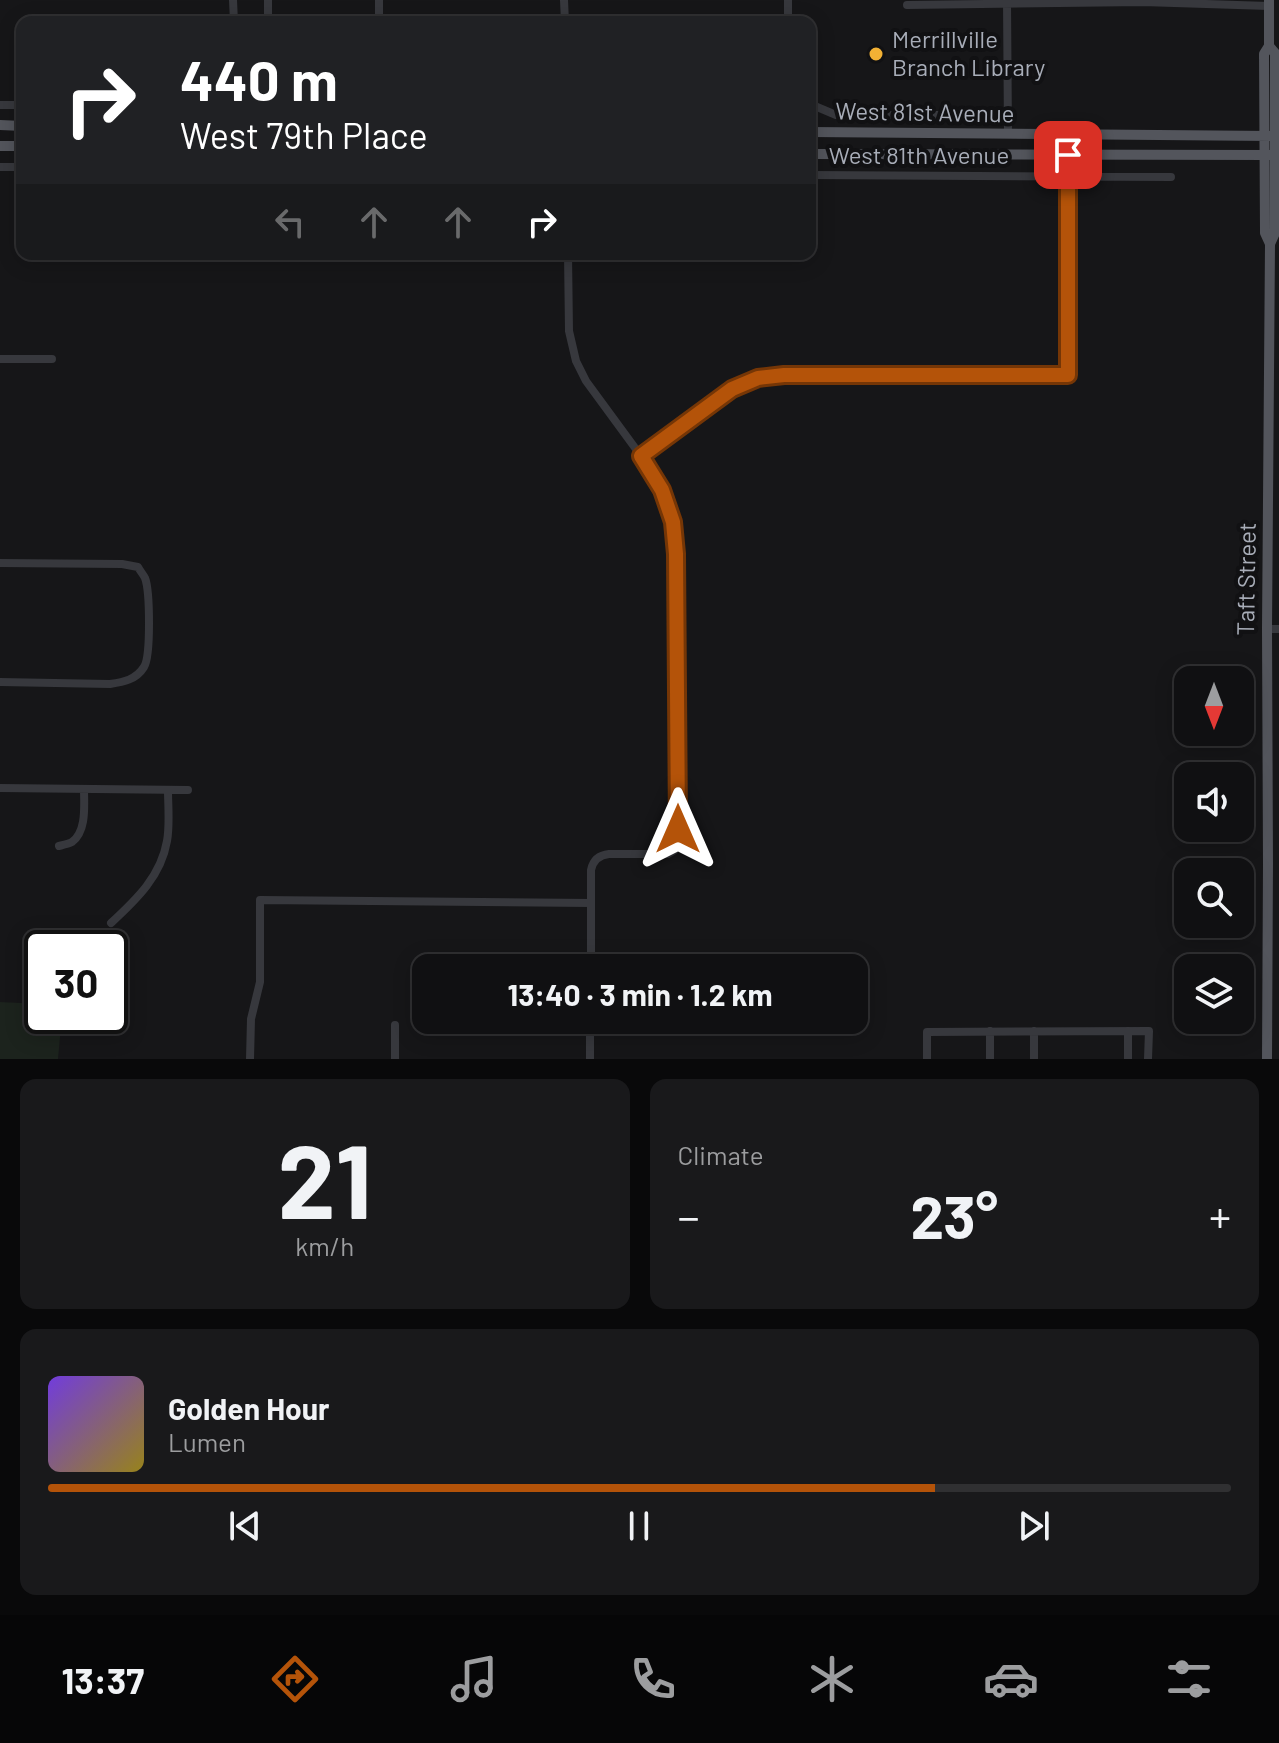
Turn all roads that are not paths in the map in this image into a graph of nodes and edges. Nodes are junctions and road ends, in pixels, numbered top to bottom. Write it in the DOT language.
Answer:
graph roads {
  1 [pos="1007,2"];
  2 [pos="1269,3"];
  3 [pos="907,5"];
  4 [pos="1274,30"];
  5 [pos="816,107"];
  6 [pos="1008,115"];
  7 [pos="816,132"];
  8 [pos="1008,134"];
  9 [pos="1273,136"];
  10 [pos="816,154"];
  11 [pos="1068,155"];
  12 [pos="1273,155"];
  13 [pos="816,175"];
  14 [pos="1068,176"];
  15 [pos="1171,177"];
  16 [pos="1277,202"];
  17 [pos="1270,244"];
  18 [pos="568,260"];
  19 [pos="0,359"];
  20 [pos="52,359"];
  21 [pos="1274,394"];
  22 [pos="641,456"];
  23 [pos="0,563"];
  24 [pos="1267,629"];
  25 [pos="1279,629"];
  26 [pos="0,682"];
  27 [pos="1273,763"];
  28 [pos="0,788"];
  29 [pos="84,789"];
  30 [pos="168,790"];
  31 [pos="188,790"];
  32 [pos="59,846"];
  33 [pos="1274,863"];
  34 [pos="591,903"];
  35 [pos="111,923"];
  36 [pos="591,954"];
  37 [pos="395,1025"];
  38 [pos="990,1031"];
  39 [pos="1034,1031"];
  40 [pos="1128,1031"];
  41 [pos="590,1034"];
  42 [pos="1279,1048"];
  43 [pos="1267,1054"];
  44 [pos="250,1059"];
  45 [pos="395,1059"];
  46 [pos="590,1059"];
  47 [pos="927,1059"];
  48 [pos="990,1059"];
  49 [pos="1034,1059"];
  50 [pos="1128,1059"];
  51 [pos="1148,1059"];
  1 -- 2 [label="street"];
  1 -- 3 [label="street"];
  1 -- 6 [label="street"];
  2 -- 4 [label="main road, Taft Street"];
  4 -- 9 [label="main road, Taft Street"];
  5 -- 6 [label="street"];
  6 -- 8 [label="street"];
  7 -- 8 [label="main road, West 81st Avenue"];
  8 -- 9 [label="main road, West 81st Avenue"];
  9 -- 12 [label="main road, Taft Street"];
  10 -- 11 [label="main road, West 81st Avenue"];
  11 -- 12 [label="main road, West 81st Avenue"];
  11 -- 14 [label="street"];
  12 -- 16 [label="main road, Taft Street"];
  12 -- 17 [label="main road, Taft Street"];
  13 -- 14 [label="street, West 81th Avenue"];
  14 -- 15 [label="street, West 81th Avenue"];
  14 -- 22 [label="street"];
  16 -- 17 [label="main road, Taft Street"];
  17 -- 21 [label="main road, Taft Street"];
  18 -- 22 [label="street"];
  19 -- 20 [label="street"];
  21 -- 24 [label="main road, Taft Street"];
  22 -- 34 [label="street"];
  23 -- 26 [label="street"];
  24 -- 25 [label="street"];
  24 -- 27 [label="main road, Taft Street"];
  27 -- 33 [label="main road, Taft Street"];
  28 -- 29 [label="street"];
  29 -- 30 [label="street"];
  29 -- 32 [label="street"];
  30 -- 31 [label="street"];
  30 -- 35 [label="street"];
  33 -- 43 [label="main road, Taft Street"];
  34 -- 36 [label="street"];
  34 -- 44 [label="street"];
  37 -- 45 [label="street"];
  38 -- 39 [label="street"];
  38 -- 47 [label="street"];
  38 -- 48 [label="street"];
  39 -- 40 [label="street"];
  39 -- 49 [label="street"];
  40 -- 50 [label="street"];
  40 -- 51 [label="street"];
  41 -- 46 [label="street"];
  42 -- 43 [label="street"];
}
